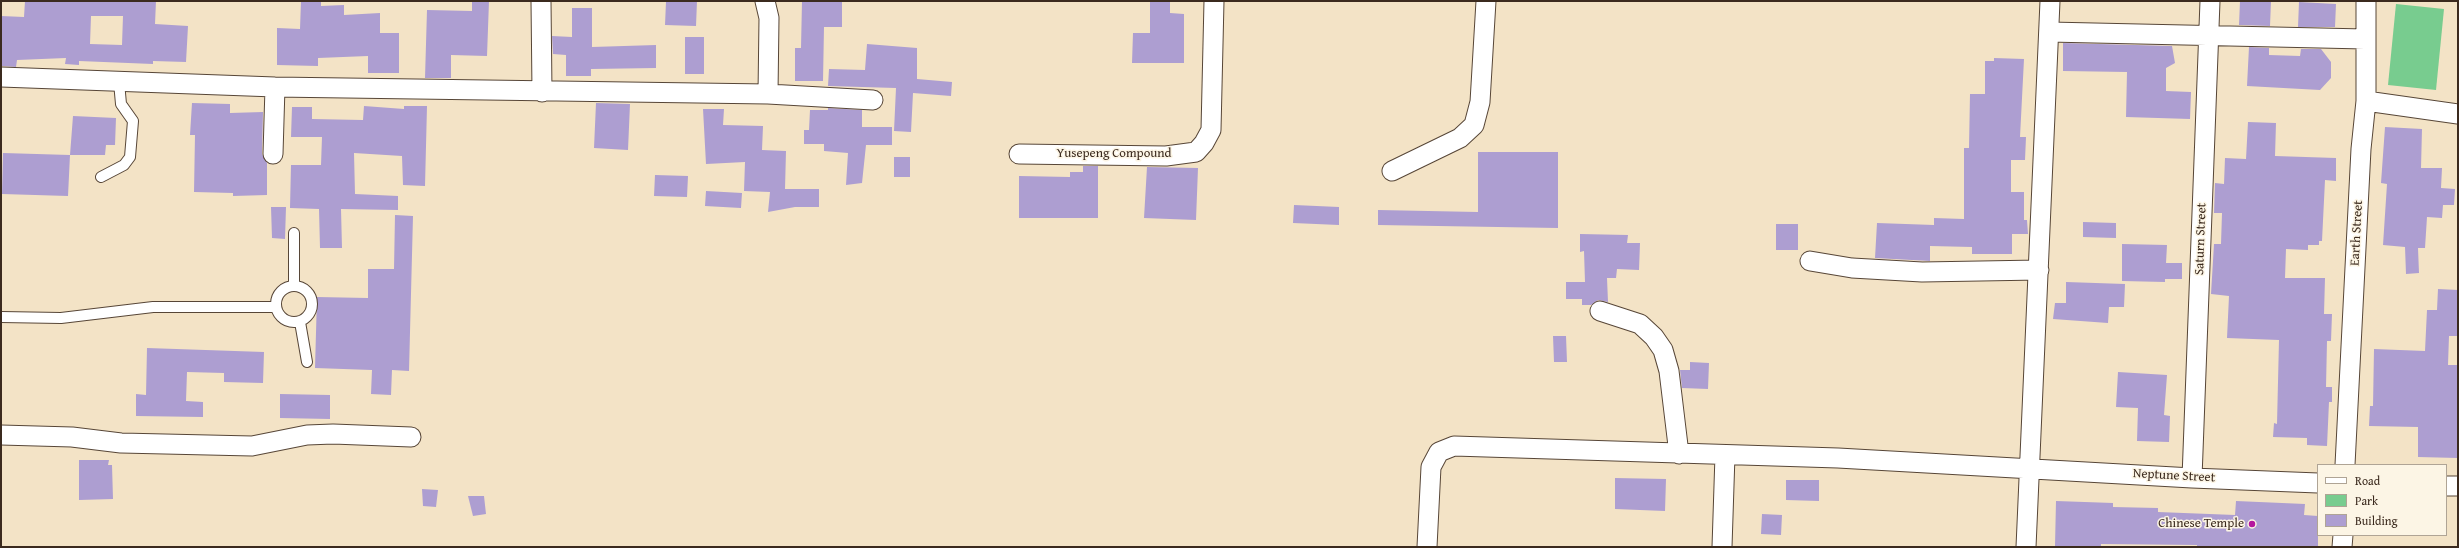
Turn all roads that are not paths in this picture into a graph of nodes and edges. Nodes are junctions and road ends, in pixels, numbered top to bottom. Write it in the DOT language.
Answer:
graph roads {
  1 [pos="541,1"];
  2 [pos="765,1"];
  3 [pos="1214,1"];
  4 [pos="1486,1"];
  5 [pos="2050,1"];
  6 [pos="2210,1"];
  7 [pos="2366,1"];
  8 [pos="2049,32"];
  9 [pos="2209,34"];
  10 [pos="2365,39"];
  11 [pos="1,77"];
  12 [pos="119,82"];
  13 [pos="275,87"];
  14 [pos="542,92"];
  15 [pos="768,94"];
  16 [pos="873,100"];
  17 [pos="2366,101"];
  18 [pos="2458,114"];
  19 [pos="273,154"];
  20 [pos="1019,154"];
  21 [pos="1392,171"];
  22 [pos="101,177"];
  23 [pos="294,233"];
  24 [pos="1810,261"];
  25 [pos="2039,270"];
  26 [pos="294,286"];
  27 [pos="275,307"];
  28 [pos="1600,311"];
  29 [pos="1,317"];
  30 [pos="300,322"];
  31 [pos="307,362"];
  32 [pos="1,435"];
  33 [pos="411,437"];
  34 [pos="1679,454"];
  35 [pos="1725,455"];
  36 [pos="2345,464"];
  37 [pos="2030,467"];
  38 [pos="2192,478"];
  39 [pos="2317,483"];
  40 [pos="2447,486"];
  41 [pos="2458,486"];
  42 [pos="2343,536"];
  43 [pos="1428,547"];
  44 [pos="1722,547"];
  45 [pos="2026,547"];
  46 [pos="2342,547"];
  1 -- 14 [label="street"];
  2 -- 15 [label="street"];
  3 -- 20 [label="street, Yusepeng Compound"];
  4 -- 21 [label="street"];
  5 -- 8 [label="street"];
  6 -- 9 [label="street, Saturn Street"];
  7 -- 10 [label="street, Earth Street"];
  8 -- 9 [label="street"];
  8 -- 25 [label="street"];
  9 -- 10 [label="street"];
  9 -- 38 [label="street, Saturn Street"];
  10 -- 17 [label="street, Earth Street"];
  11 -- 12 [label="street"];
  12 -- 13 [label="street"];
  12 -- 22 [label="lane"];
  13 -- 14 [label="street"];
  13 -- 19 [label="street"];
  14 -- 15 [label="street"];
  15 -- 16 [label="street"];
  17 -- 18 [label="street"];
  17 -- 36 [label="street, Earth Street"];
  23 -- 26 [label="lane"];
  24 -- 25 [label="street"];
  25 -- 37 [label="street"];
  26 -- 27 [label="lane"];
  26 -- 30 [label="lane"];
  27 -- 29 [label="lane"];
  27 -- 30 [label="lane"];
  28 -- 34 [label="street"];
  30 -- 31 [label="lane"];
  32 -- 33 [label="street"];
  34 -- 35 [label="street, Neptune Street"];
  34 -- 43 [label="street, Neptune Street"];
  35 -- 37 [label="street, Neptune Street"];
  35 -- 44 [label="street"];
  37 -- 38 [label="street, Neptune Street"];
  37 -- 45 [label="street"];
  38 -- 39 [label="street, Neptune Street"];
  40 -- 41 [label="street"];
  42 -- 46 [label="street"];
}
